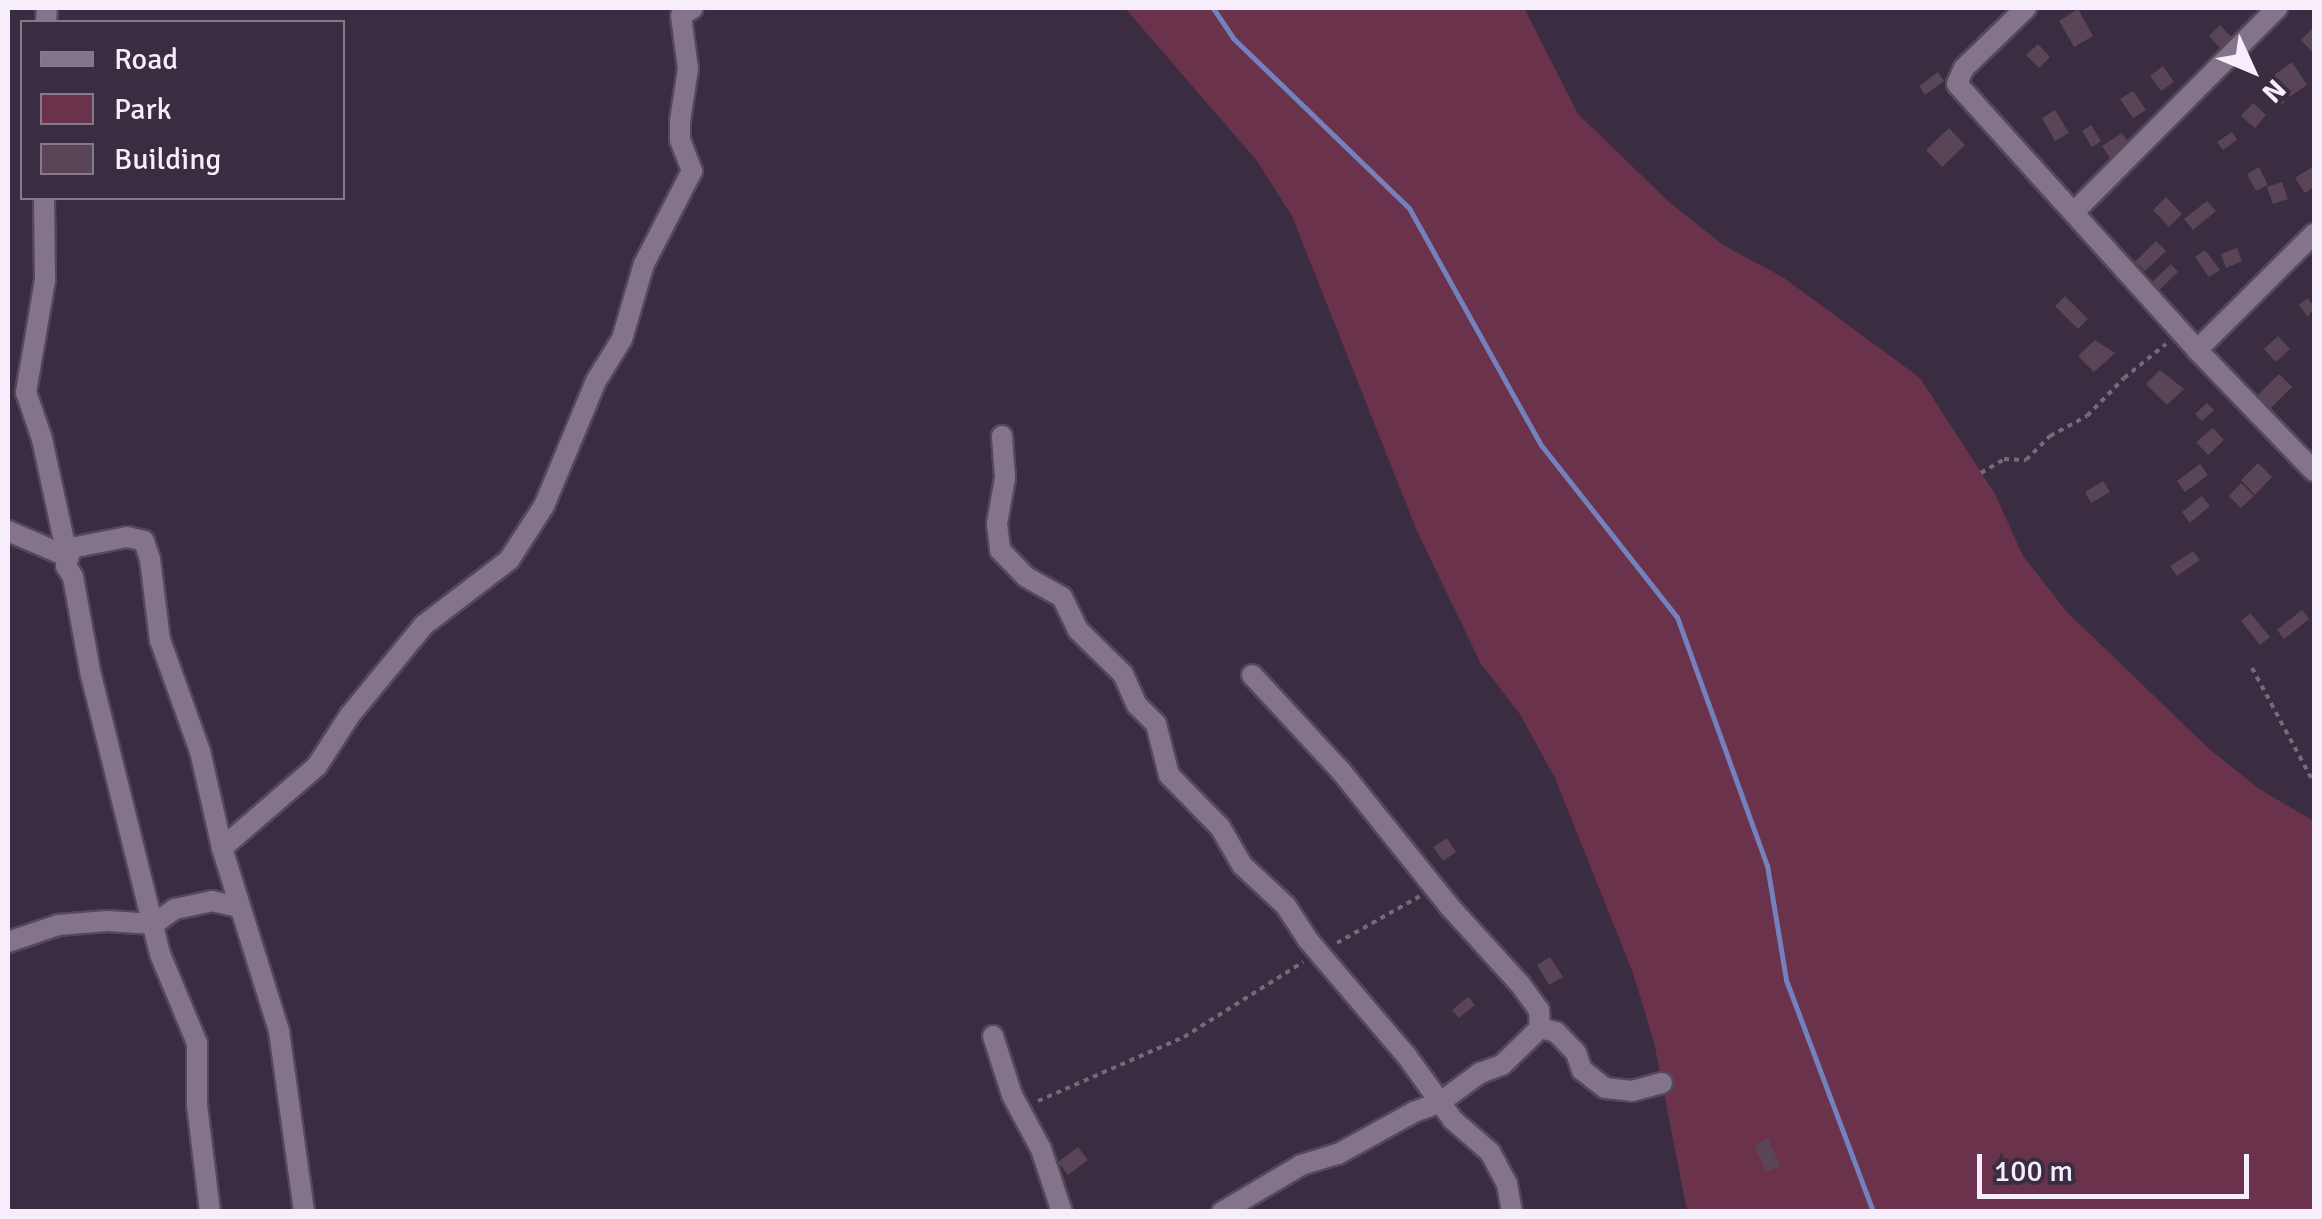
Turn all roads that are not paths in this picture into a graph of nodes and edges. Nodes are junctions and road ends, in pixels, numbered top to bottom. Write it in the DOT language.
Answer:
graph roads {
  1 [pos="694,8"];
  2 [pos="2026,8"];
  3 [pos="2277,8"];
  4 [pos="44,200"];
  5 [pos="2074,212"];
  6 [pos="2314,234"];
  7 [pos="2191,343"];
  8 [pos="1002,436"];
  9 [pos="2314,471"];
  10 [pos="8,531"];
  11 [pos="68,552"];
  12 [pos="1252,675"];
  13 [pos="222,848"];
  14 [pos="239,907"];
  15 [pos="154,924"];
  16 [pos="8,942"];
  17 [pos="1540,1028"];
  18 [pos="992,1036"];
  19 [pos="1662,1084"];
  20 [pos="1439,1104"];
  21 [pos="210,1212"];
  22 [pos="304,1212"];
  23 [pos="1062,1212"];
  24 [pos="1222,1212"];
  25 [pos="1512,1212"];
  1 -- 13 [label="street"];
  2 -- 5 [label="street"];
  3 -- 5 [label="street"];
  4 -- 11 [label="street"];
  5 -- 7 [label="street"];
  6 -- 7 [label="street"];
  7 -- 9 [label="street"];
  8 -- 20 [label="street"];
  10 -- 11 [label="street"];
  11 -- 13 [label="street"];
  11 -- 15 [label="street"];
  12 -- 17 [label="street"];
  13 -- 14 [label="street"];
  14 -- 15 [label="street"];
  14 -- 22 [label="street"];
  15 -- 16 [label="street"];
  15 -- 21 [label="street"];
  17 -- 19 [label="street"];
  17 -- 20 [label="street"];
  18 -- 23 [label="street"];
  20 -- 24 [label="street"];
  20 -- 25 [label="street"];
}
